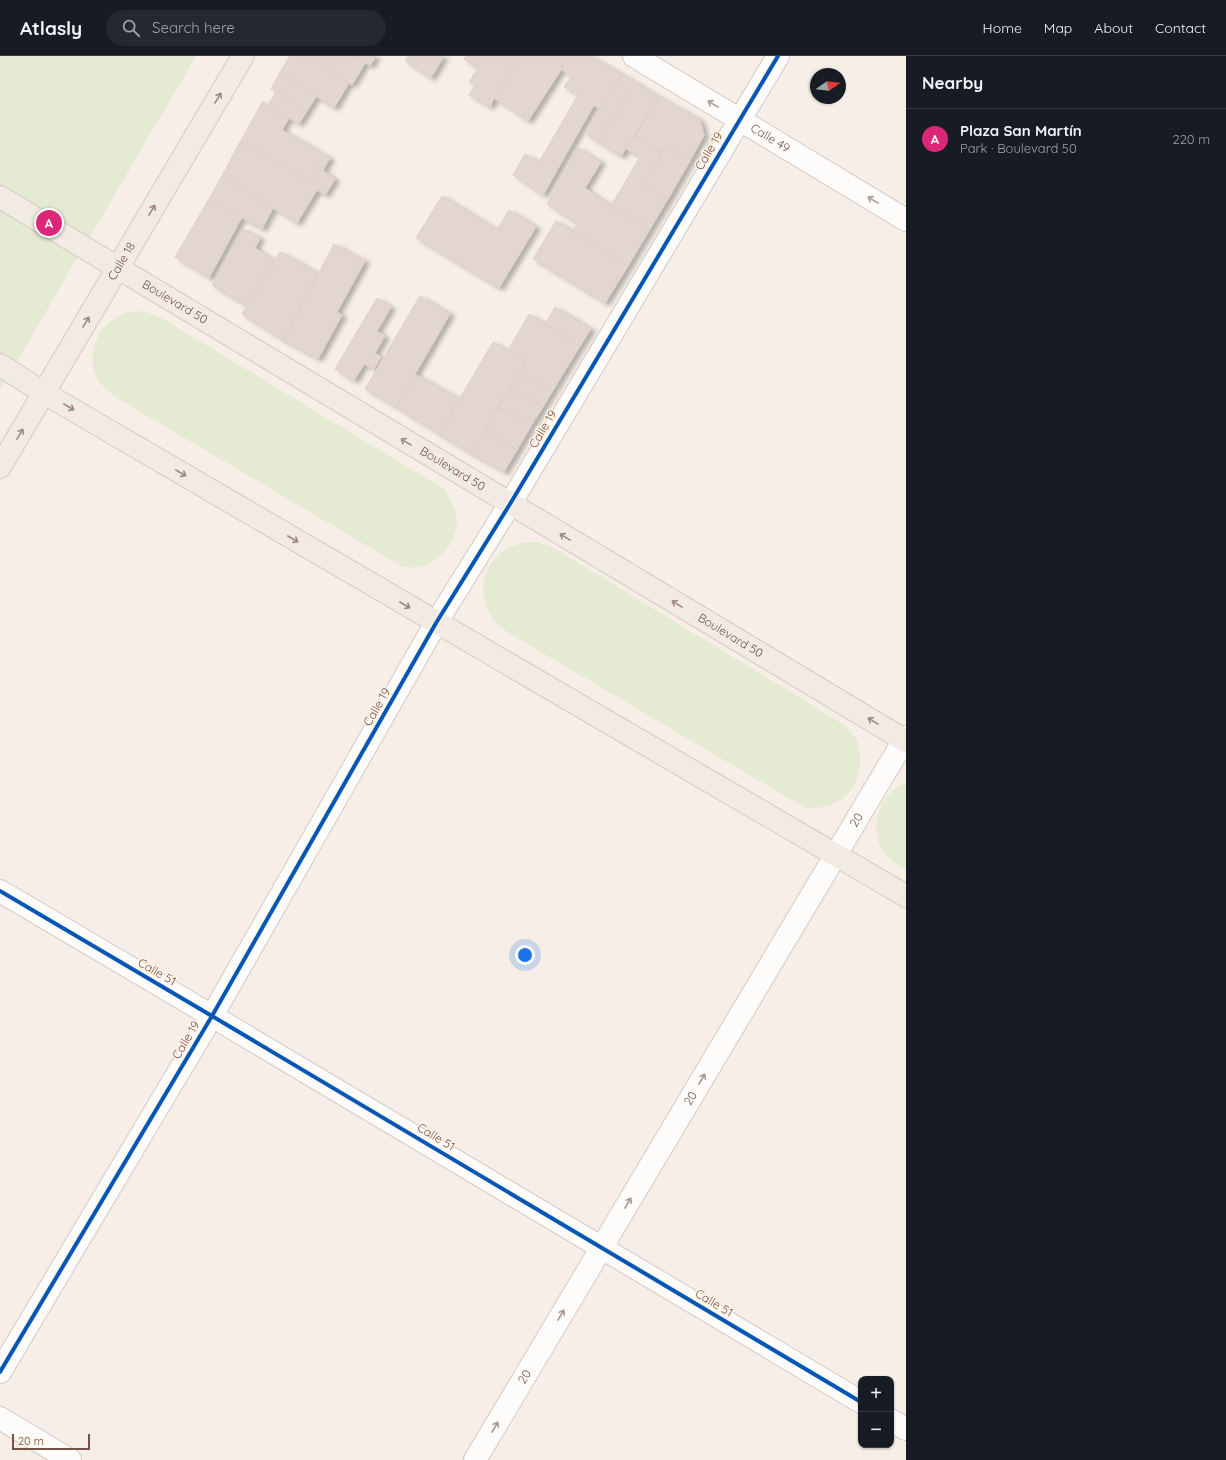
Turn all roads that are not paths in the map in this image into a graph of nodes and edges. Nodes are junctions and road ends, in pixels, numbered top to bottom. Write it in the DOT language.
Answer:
graph roads {
  1 [pos="243,56"];
  2 [pos="634,56"];
  3 [pos="778,56"];
  4 [pos="740,120"];
  5 [pos="0,197"];
  6 [pos="906,220"];
  7 [pos="118,268"];
  8 [pos="0,365"];
  9 [pos="44,392"];
  10 [pos="0,467"];
  11 [pos="510,504"];
  12 [pos="436,623"];
  13 [pos="905,739"];
  14 [pos="835,855"];
  15 [pos="0,891"];
  16 [pos="906,896"];
  17 [pos="212,1016"];
  18 [pos="602,1248"];
  19 [pos="0,1372"];
  20 [pos="858,1400"];
  21 [pos="0,1418"];
  22 [pos="894,1422"];
  23 [pos="906,1429"];
  24 [pos="70,1460"];
  25 [pos="475,1460"];
  7 -- 1 [label="main road, Calle 18, one-way"];
  4 -- 2 [label="street, Calle 49, one-way"];
  3 -- 4 [label="street, Calle 19"];
  6 -- 4 [label="street, Calle 49, one-way"];
  4 -- 11 [label="street, Calle 19"];
  5 -- 7 [label="main road, Boulevard 50"];
  9 -- 7 [label="main road, Calle 18, one-way"];
  11 -- 7 [label="main road, Boulevard 50, one-way"];
  8 -- 9 [label="main road"];
  10 -- 9 [label="main road, Calle 18, one-way"];
  9 -- 12 [label="main road, one-way"];
  11 -- 12 [label="street, Calle 19"];
  13 -- 11 [label="main road, Boulevard 50, one-way"];
  12 -- 14 [label="main road"];
  12 -- 17 [label="street, Calle 19"];
  13 -- 14 [label="street, 20"];
  14 -- 16 [label="main road"];
  18 -- 14 [label="street, 20, one-way"];
  15 -- 17 [label="street, Calle 51"];
  17 -- 18 [label="street, Calle 51"];
  17 -- 19 [label="street, Calle 19"];
  18 -- 20 [label="street, Calle 51"];
  25 -- 18 [label="street, 20, one-way"];
  21 -- 24 [label="street"];
  22 -- 23 [label="street"];
}
